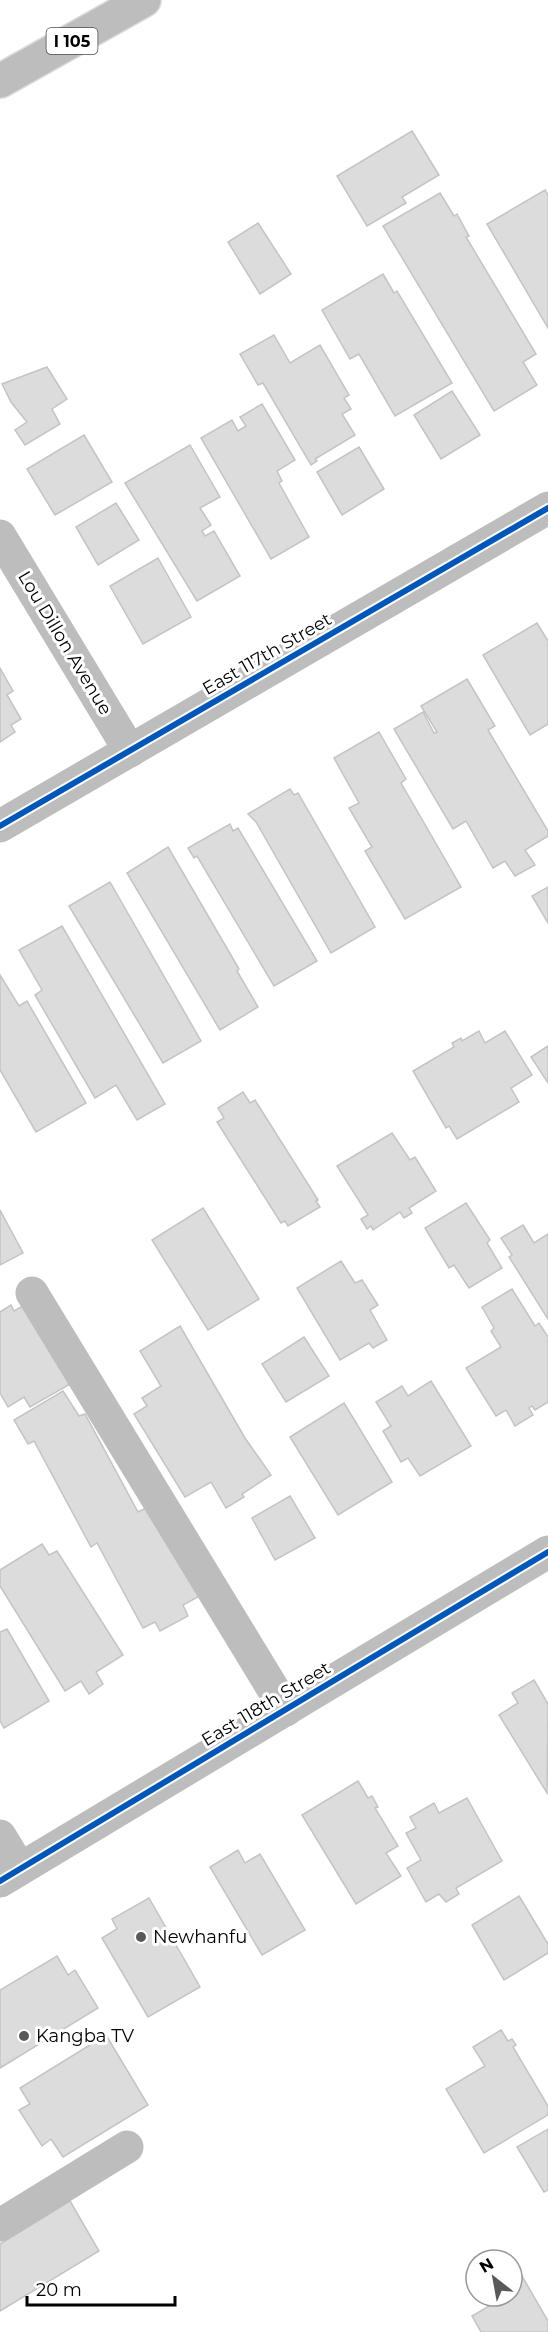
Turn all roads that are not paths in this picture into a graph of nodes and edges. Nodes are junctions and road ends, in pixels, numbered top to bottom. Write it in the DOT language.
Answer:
graph roads {
  1 [pos="144,0"];
  2 [pos="0,81"];
  3 [pos="548,508"];
  4 [pos="0,536"];
  5 [pos="130,751"];
  6 [pos="0,826"];
  7 [pos="32,1293"];
  8 [pos="548,1552"];
  9 [pos="286,1710"];
  10 [pos="0,1836"];
  11 [pos="10,1875"];
  12 [pos="127,2147"];
  13 [pos="0,2225"];
  1 -- 2 [label="main road, I 105"];
  3 -- 5 [label="main road, East 117th Street"];
  4 -- 5 [label="main road, Lou Dillon Avenue"];
  5 -- 6 [label="main road, East 117th Street"];
  7 -- 9 [label="main road"];
  8 -- 9 [label="main road, East 118th Street"];
  9 -- 11 [label="main road, East 118th Street"];
  10 -- 11 [label="main road"];
  12 -- 13 [label="main road"];
}
